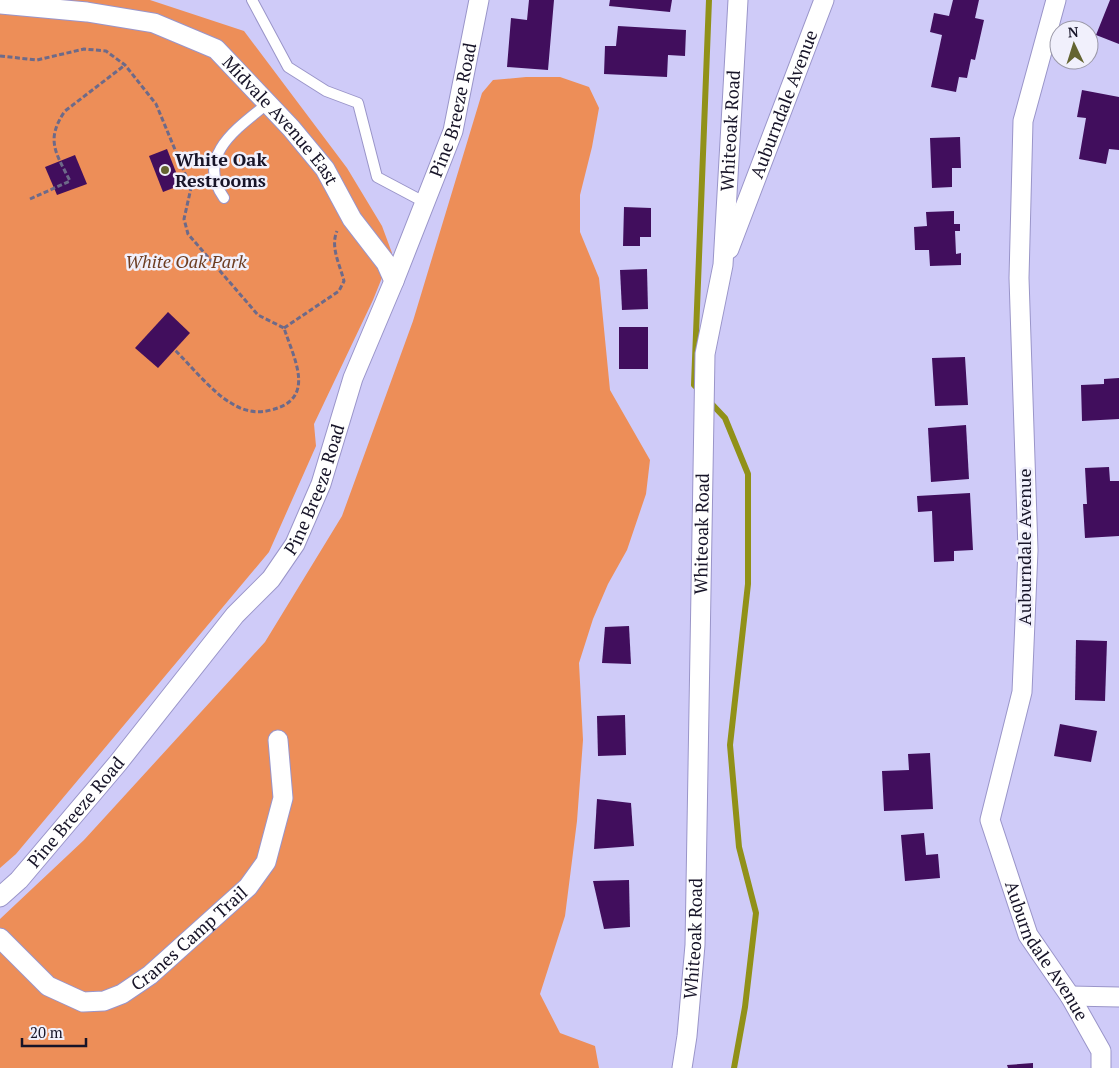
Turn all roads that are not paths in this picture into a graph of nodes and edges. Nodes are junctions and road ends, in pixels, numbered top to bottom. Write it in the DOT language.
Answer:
graph roads {
  1 [pos="252,0"];
  2 [pos="479,0"];
  3 [pos="738,0"];
  4 [pos="824,0"];
  5 [pos="1056,0"];
  6 [pos="0,4"];
  7 [pos="267,104"];
  8 [pos="224,198"];
  9 [pos="426,203"];
  10 [pos="723,266"];
  11 [pos="394,282"];
  12 [pos="278,740"];
  13 [pos="0,897"];
  14 [pos="0,938"];
  15 [pos="1070,996"];
  16 [pos="1119,996"];
  17 [pos="682,1068"];
  18 [pos="1101,1068"];
  1 -- 9 [label="lane"];
  2 -- 9 [label="street, Pine Breeze Road"];
  3 -- 10 [label="street, Whiteoak Road"];
  4 -- 10 [label="street, Auburndale Avenue"];
  5 -- 15 [label="street, Auburndale Avenue"];
  6 -- 7 [label="street, Midvale Avenue East"];
  7 -- 8 [label="lane"];
  7 -- 11 [label="street, Midvale Avenue East"];
  9 -- 11 [label="street, Pine Breeze Road"];
  10 -- 17 [label="street, Whiteoak Road"];
  11 -- 13 [label="street, Pine Breeze Road"];
  12 -- 14 [label="street, Cranes Camp Trail"];
  15 -- 16 [label="street"];
  15 -- 18 [label="street, Auburndale Avenue"];
}
